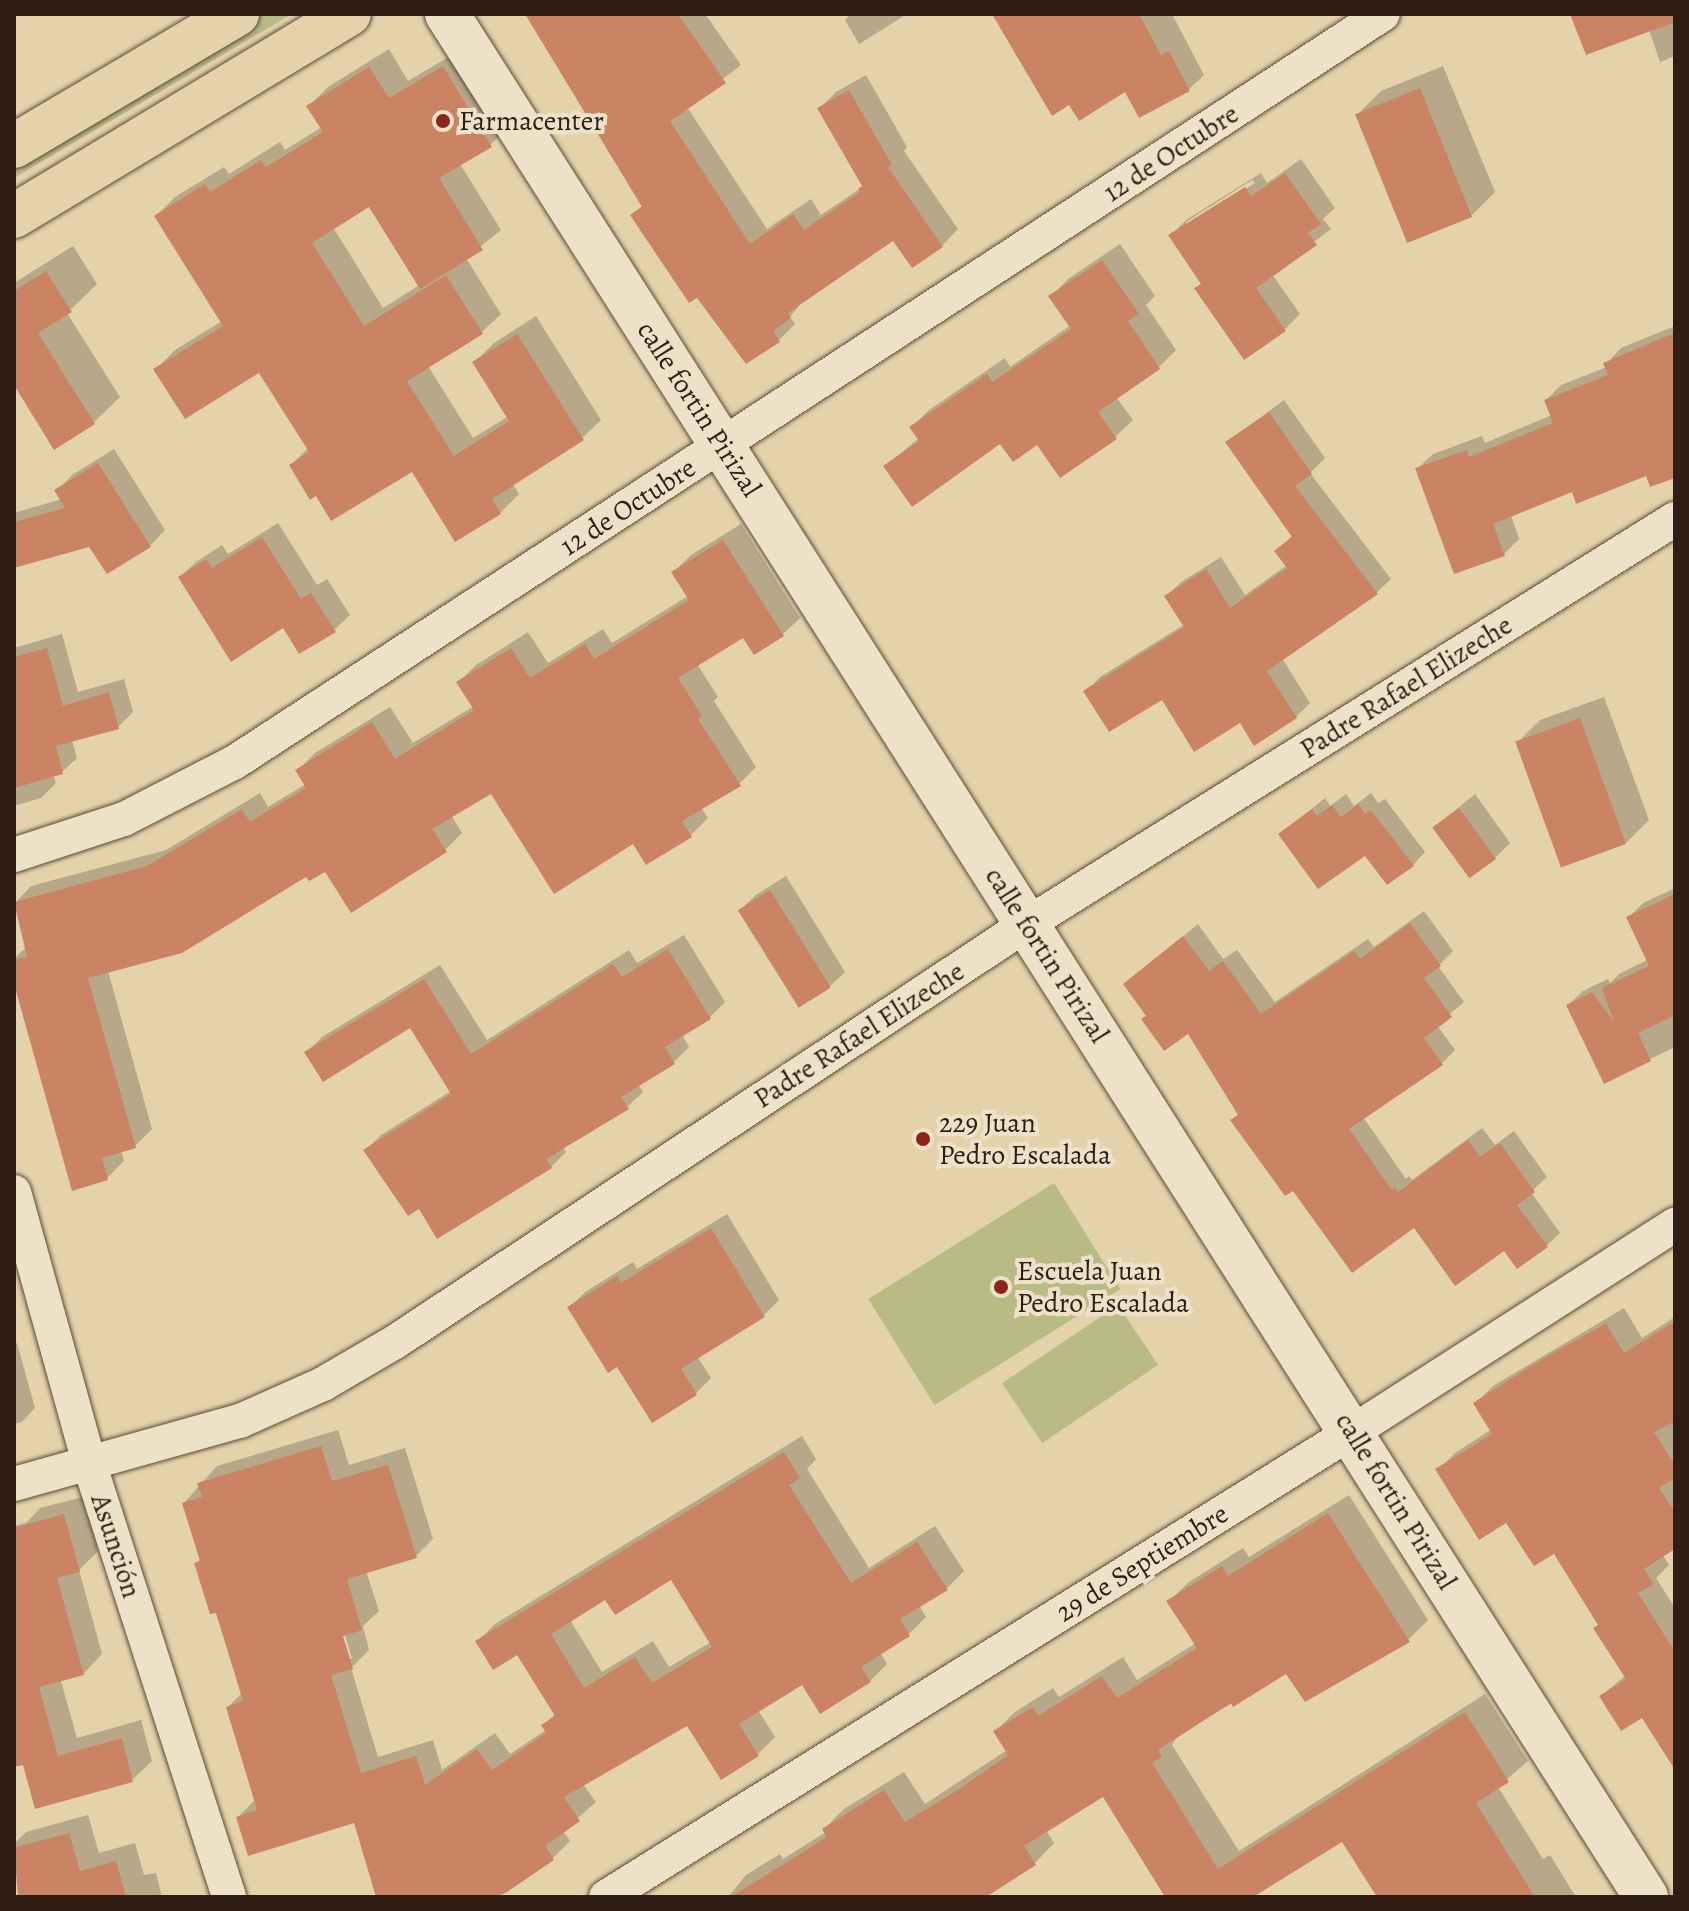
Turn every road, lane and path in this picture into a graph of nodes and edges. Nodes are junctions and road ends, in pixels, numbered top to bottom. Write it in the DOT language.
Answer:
graph roads {
  1 [pos="237,14"];
  2 [pos="349,14"];
  3 [pos="447,14"];
  4 [pos="1383,14"];
  5 [pos="14,146"];
  6 [pos="14,216"];
  7 [pos="723,446"];
  8 [pos="1675,519"];
  9 [pos="14,855"];
  10 [pos="1027,924"];
  11 [pos="14,1192"];
  12 [pos="1675,1225"];
  13 [pos="1352,1432"];
  14 [pos="89,1463"];
  15 [pos="14,1484"];
  16 [pos="229,1897"];
  17 [pos="606,1897"];
  18 [pos="1646,1897"];
  1 -- 5 [label="main road"];
  2 -- 6 [label="main road"];
  3 -- 7 [label="street, calle fortin Pirizal"];
  4 -- 7 [label="street, 12 de Octubre"];
  7 -- 9 [label="street, 12 de Octubre"];
  7 -- 10 [label="street, calle fortin Pirizal"];
  8 -- 10 [label="street, Padre Rafael Elizeche"];
  10 -- 13 [label="street, calle fortin Pirizal"];
  10 -- 14 [label="street, Padre Rafael Elizeche"];
  11 -- 14 [label="street, Asunción"];
  12 -- 13 [label="street, 29 de Septiembre"];
  13 -- 17 [label="street, 29 de Septiembre"];
  13 -- 18 [label="street, calle fortin Pirizal"];
  14 -- 15 [label="street, Padre Rafael Elizeche"];
  14 -- 16 [label="street, Asunción"];
}
